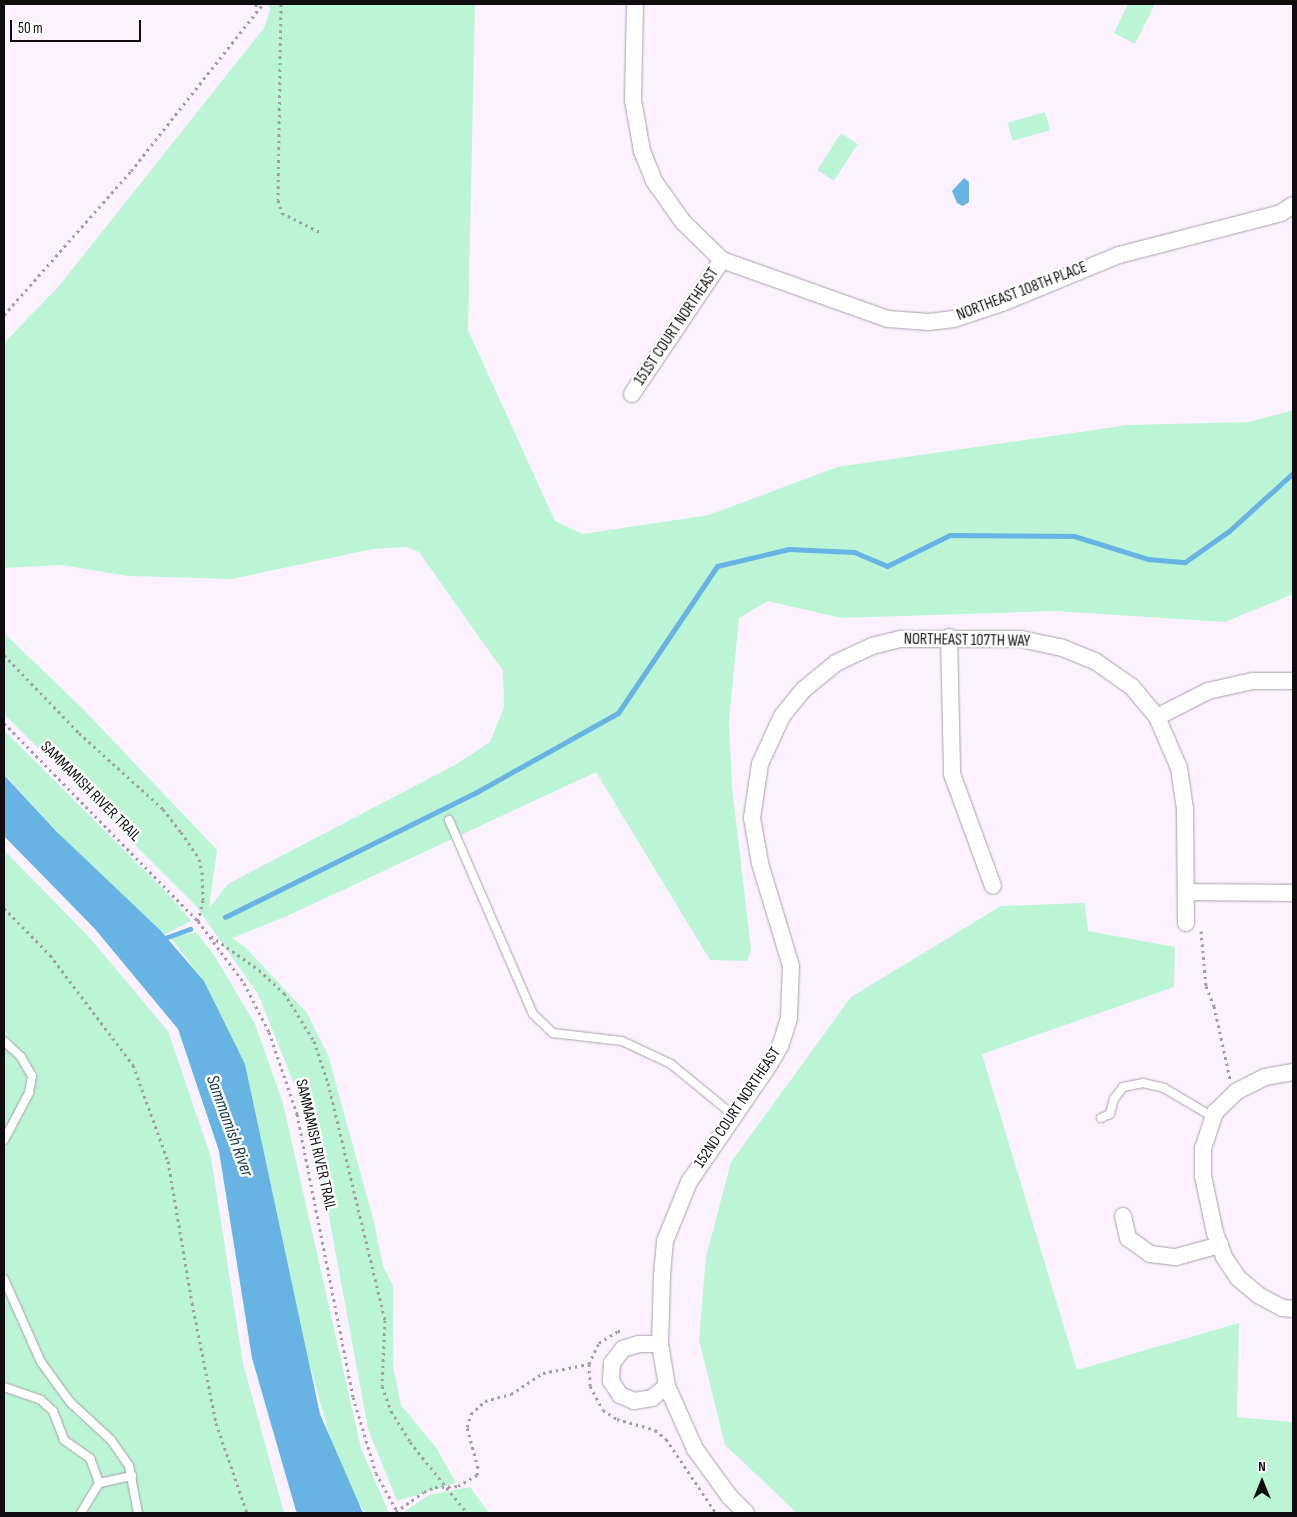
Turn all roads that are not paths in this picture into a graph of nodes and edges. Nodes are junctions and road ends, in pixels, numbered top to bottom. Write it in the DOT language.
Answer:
graph roads {
  1 [pos="635,4"];
  2 [pos="1293,205"];
  3 [pos="722,260"];
  4 [pos="632,394"];
  5 [pos="949,638"];
  6 [pos="1293,681"];
  7 [pos="803,690"];
  8 [pos="1157,717"];
  9 [pos="449,820"];
  10 [pos="993,886"];
  11 [pos="1186,892"];
  12 [pos="1293,893"];
  13 [pos="1194,924"];
  14 [pos="4,1040"];
  15 [pos="1293,1072"];
  16 [pos="1214,1114"];
  17 [pos="733,1115"];
  18 [pos="1101,1118"];
  19 [pos="4,1140"];
  20 [pos="1123,1216"];
  21 [pos="1220,1245"];
  22 [pos="4,1279"];
  23 [pos="1293,1310"];
  24 [pos="660,1344"];
  25 [pos="667,1386"];
  26 [pos="4,1387"];
  27 [pos="132,1476"];
  28 [pos="98,1483"];
  29 [pos="81,1513"];
  30 [pos="138,1513"];
  31 [pos="746,1513"];
  1 -- 3 [label="street"];
  2 -- 3 [label="street, NORTHEAST 108TH PLACE"];
  3 -- 4 [label="street, 151ST COURT NORTHEAST"];
  5 -- 7 [label="street, NORTHEAST 107TH WAY"];
  5 -- 8 [label="street, NORTHEAST 107TH WAY"];
  5 -- 10 [label="street"];
  6 -- 8 [label="street"];
  7 -- 17 [label="street, 152ND COURT NORTHEAST"];
  8 -- 11 [label="street, NORTHEAST 107TH WAY"];
  9 -- 17 [label="lane"];
  11 -- 12 [label="street"];
  11 -- 13 [label="street, NORTHEAST 107TH WAY"];
  14 -- 19 [label="lane"];
  15 -- 16 [label="street"];
  16 -- 18 [label="lane"];
  16 -- 21 [label="street"];
  17 -- 24 [label="street, 152ND COURT NORTHEAST"];
  20 -- 21 [label="street"];
  21 -- 23 [label="street"];
  22 -- 27 [label="lane"];
  24 -- 25 [label="street, 152ND COURT NORTHEAST"];
  24 -- 25 [label="street"];
  25 -- 31 [label="street, 152ND COURT NORTHEAST"];
  26 -- 28 [label="lane"];
  27 -- 28 [label="lane"];
  27 -- 30 [label="lane"];
  28 -- 29 [label="lane"];
}
